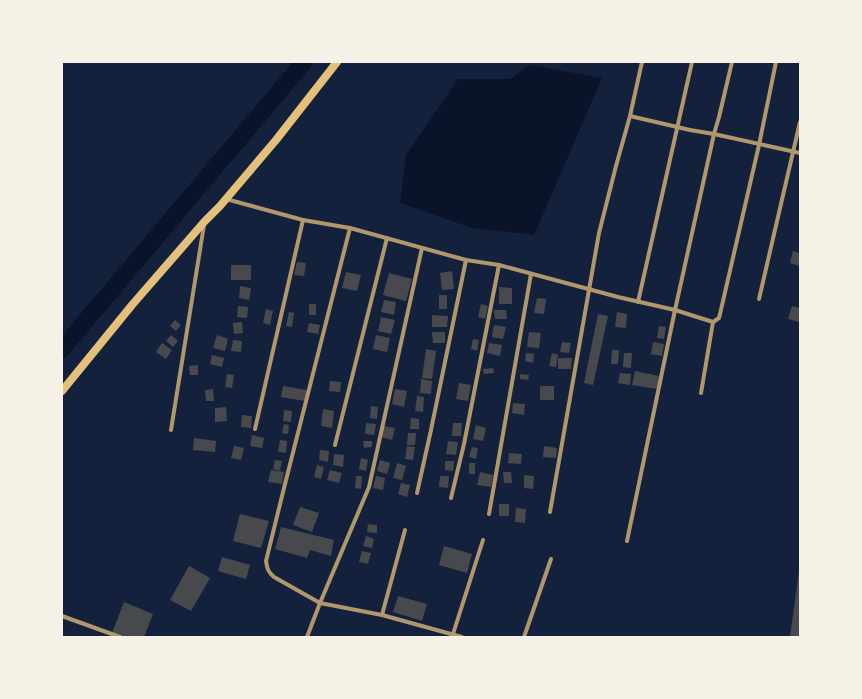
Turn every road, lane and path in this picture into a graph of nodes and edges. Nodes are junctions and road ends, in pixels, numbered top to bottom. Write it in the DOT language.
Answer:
graph roads {
  1 [pos="337,62"];
  2 [pos="642,62"];
  3 [pos="692,62"];
  4 [pos="732,62"];
  5 [pos="776,62"];
  6 [pos="630,116"];
  7 [pos="800,122"];
  8 [pos="678,127"];
  9 [pos="714,134"];
  10 [pos="759,144"];
  11 [pos="793,152"];
  12 [pos="800,153"];
  13 [pos="226,199"];
  14 [pos="303,220"];
  15 [pos="205,221"];
  16 [pos="350,228"];
  17 [pos="387,238"];
  18 [pos="422,248"];
  19 [pos="466,260"];
  20 [pos="499,265"];
  21 [pos="531,274"];
  22 [pos="589,289"];
  23 [pos="759,299"];
  24 [pos="638,302"];
  25 [pos="675,310"];
  26 [pos="713,322"];
  27 [pos="62,391"];
  28 [pos="701,393"];
  29 [pos="171,430"];
  30 [pos="255,430"];
  31 [pos="335,445"];
  32 [pos="417,493"];
  33 [pos="451,498"];
  34 [pos="550,512"];
  35 [pos="489,514"];
  36 [pos="405,530"];
  37 [pos="483,540"];
  38 [pos="628,541"];
  39 [pos="551,559"];
  40 [pos="320,603"];
  41 [pos="382,615"];
  42 [pos="62,616"];
  43 [pos="453,634"];
  44 [pos="120,637"];
  45 [pos="308,637"];
  46 [pos="462,637"];
  47 [pos="524,637"];
  1 -- 13 [label="main road"];
  2 -- 6 [label="street"];
  3 -- 8 [label="street"];
  4 -- 9 [label="street"];
  5 -- 10 [label="street"];
  6 -- 8 [label="street"];
  6 -- 22 [label="street"];
  7 -- 11 [label="street"];
  8 -- 9 [label="street"];
  8 -- 24 [label="street"];
  9 -- 10 [label="street"];
  9 -- 25 [label="street"];
  10 -- 11 [label="street"];
  10 -- 26 [label="street"];
  11 -- 12 [label="street"];
  11 -- 23 [label="street"];
  13 -- 14 [label="street"];
  13 -- 15 [label="main road"];
  14 -- 16 [label="street"];
  14 -- 30 [label="street"];
  15 -- 27 [label="main road"];
  15 -- 29 [label="street"];
  16 -- 17 [label="street"];
  16 -- 40 [label="street"];
  17 -- 18 [label="street"];
  17 -- 31 [label="street"];
  18 -- 19 [label="street"];
  18 -- 40 [label="street"];
  19 -- 20 [label="street"];
  19 -- 32 [label="street"];
  20 -- 21 [label="street"];
  20 -- 33 [label="street"];
  21 -- 22 [label="street"];
  21 -- 35 [label="street"];
  22 -- 24 [label="street"];
  22 -- 34 [label="street"];
  24 -- 25 [label="street"];
  25 -- 26 [label="street"];
  25 -- 38 [label="street"];
  26 -- 28 [label="street"];
  36 -- 41 [label="street"];
  37 -- 43 [label="street"];
  39 -- 47 [label="street"];
  40 -- 41 [label="street"];
  40 -- 45 [label="street"];
  41 -- 43 [label="street"];
  42 -- 44 [label="street"];
  43 -- 46 [label="street"];
}
